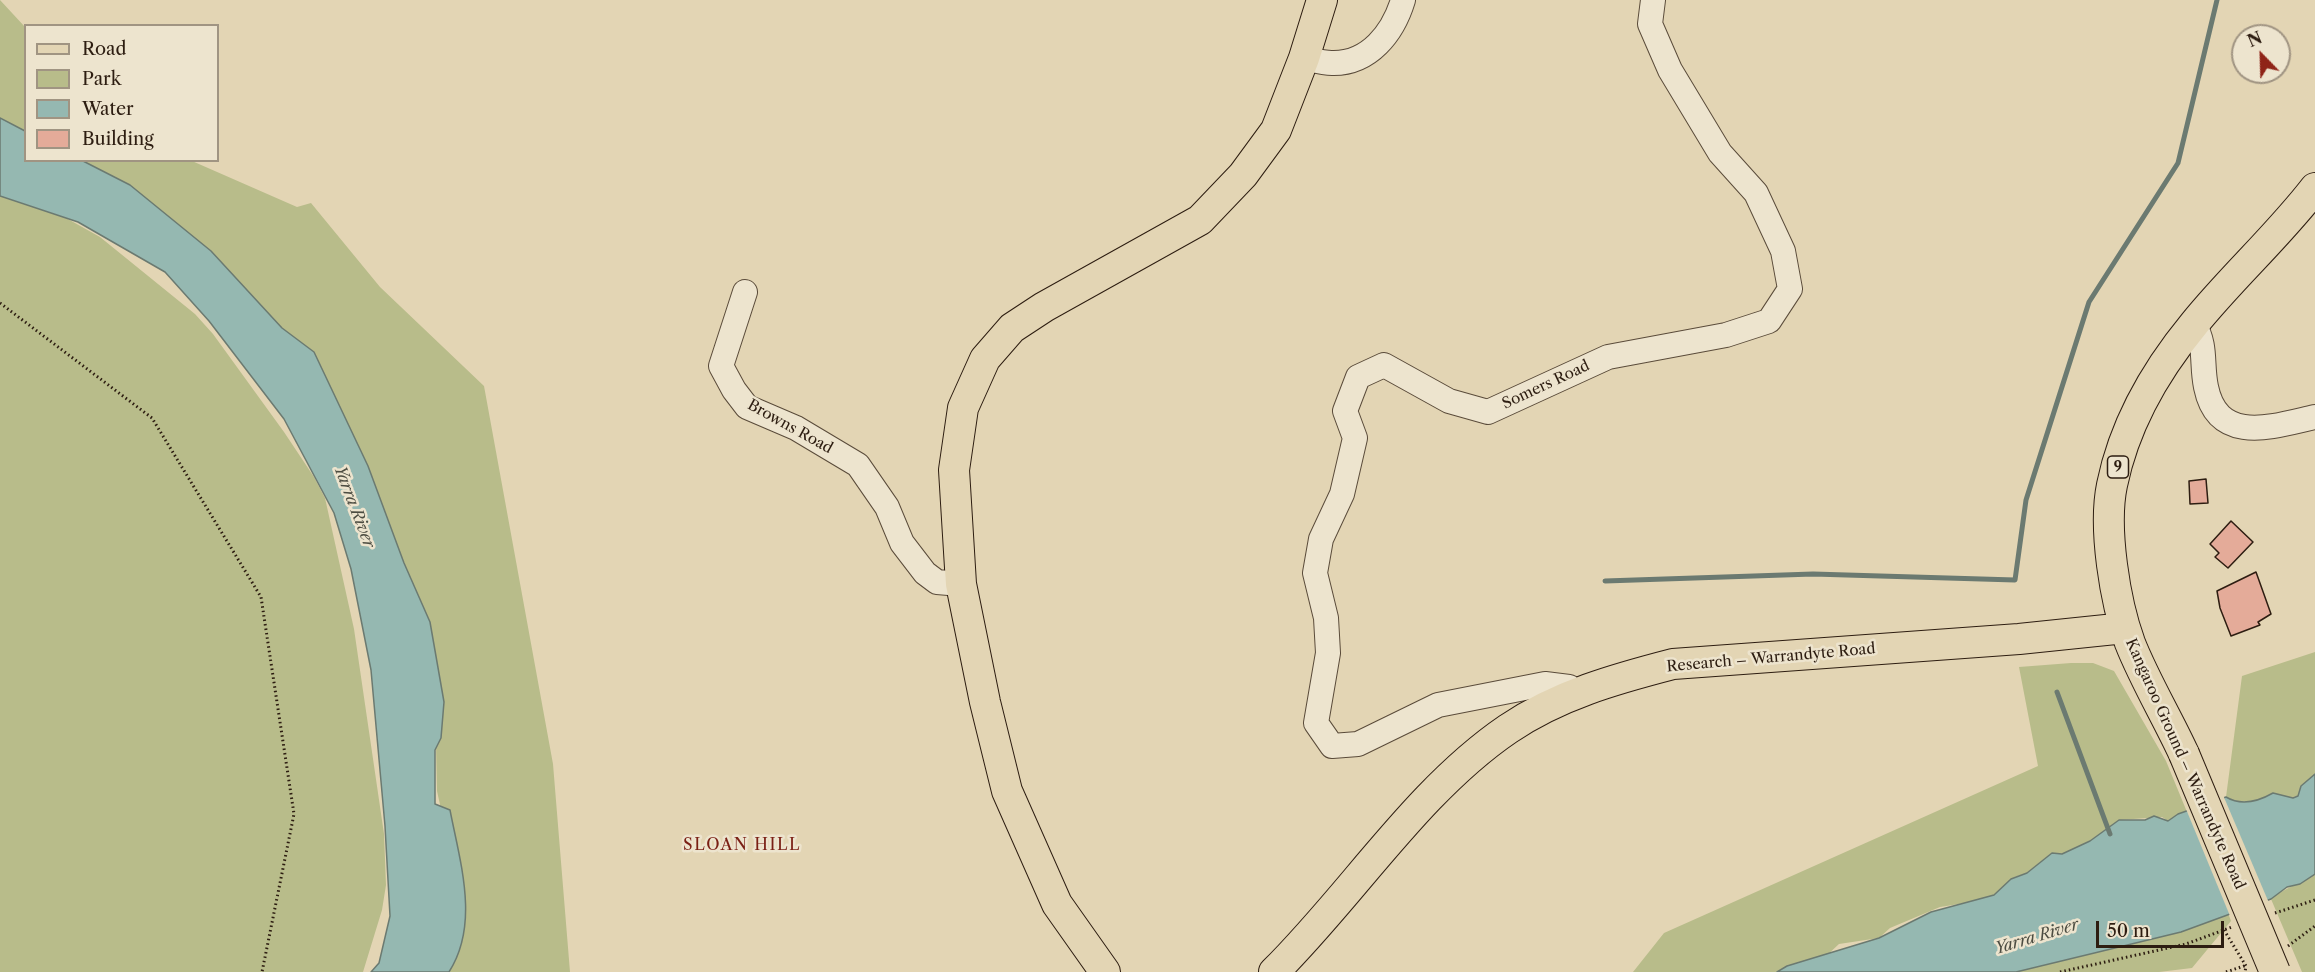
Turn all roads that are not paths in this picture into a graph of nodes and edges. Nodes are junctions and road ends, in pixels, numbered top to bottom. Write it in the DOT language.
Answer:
graph roads {
  1 [pos="1322,0"];
  2 [pos="1403,0"];
  3 [pos="1653,0"];
  4 [pos="1304,58"];
  5 [pos="2315,188"];
  6 [pos="745,292"];
  7 [pos="2194,324"];
  8 [pos="2315,417"];
  9 [pos="961,584"];
  10 [pos="2126,628"];
  11 [pos="1573,694"];
  12 [pos="1105,972"];
  13 [pos="1274,972"];
  14 [pos="2275,972"];
  1 -- 4 [label="main road"];
  2 -- 4 [label="street"];
  3 -- 11 [label="street, Somers Road"];
  4 -- 9 [label="main road"];
  5 -- 7 [label="main road, Kangaroo Ground – Warrandyte Road / 9"];
  6 -- 9 [label="street, Browns Road"];
  7 -- 8 [label="street"];
  7 -- 10 [label="main road, Kangaroo Ground – Warrandyte Road / 9"];
  9 -- 12 [label="main road"];
  10 -- 11 [label="main road, Research – Warrandyte Road"];
  10 -- 14 [label="main road, Kangaroo Ground – Warrandyte Road / 9, bridge"];
  11 -- 13 [label="main road, Research – Warrandyte Road"];
}
